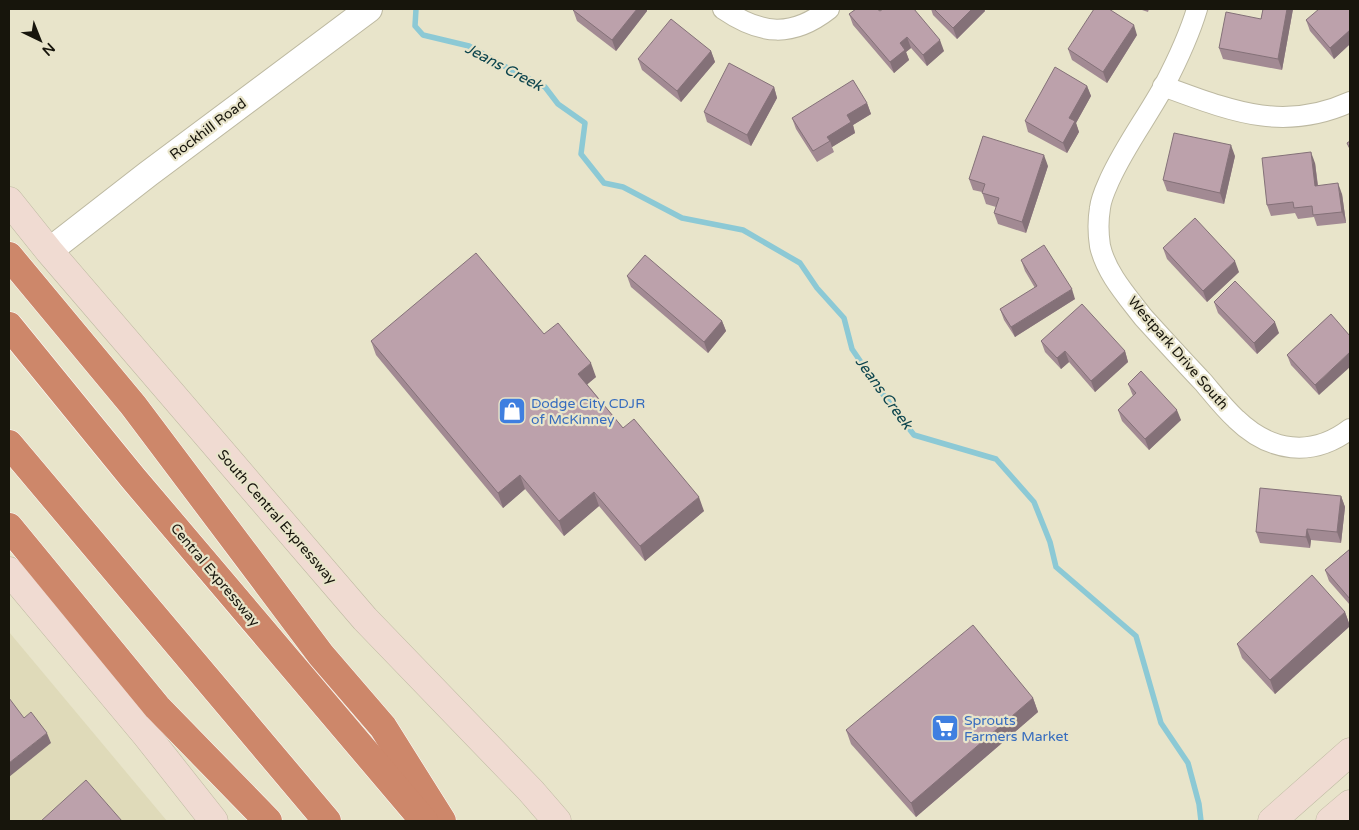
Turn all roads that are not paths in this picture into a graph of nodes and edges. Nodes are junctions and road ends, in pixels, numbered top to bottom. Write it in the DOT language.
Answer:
graph roads {
  1 [pos="369,9"];
  2 [pos="723,9"];
  3 [pos="829,9"];
  4 [pos="1197,9"];
  5 [pos="1164,86"];
  6 [pos="1350,102"];
  7 [pos="9,201"];
  8 [pos="49,251"];
  9 [pos="9,256"];
  10 [pos="9,326"];
  11 [pos="1350,429"];
  12 [pos="9,444"];
  13 [pos="9,527"];
  14 [pos="9,571"];
  15 [pos="1350,752"];
  16 [pos="1350,804"];
  17 [pos="214,821"];
  18 [pos="268,821"];
  19 [pos="327,821"];
  20 [pos="424,821"];
  21 [pos="442,821"];
  22 [pos="557,821"];
  23 [pos="1272,821"];
  24 [pos="1330,821"];
  1 -- 8 [label="street, Rockhill Road"];
  2 -- 3 [label="street"];
  4 -- 5 [label="street, Westpark Drive South"];
  5 -- 6 [label="street"];
  5 -- 11 [label="street, Westpark Drive South"];
  7 -- 8 [label="main road, South Central Expressway"];
  8 -- 22 [label="main road, South Central Expressway"];
  9 -- 21 [label="highway"];
  10 -- 20 [label="highway, Central Expressway"];
  12 -- 19 [label="highway"];
  13 -- 18 [label="highway"];
  14 -- 17 [label="main road"];
  15 -- 23 [label="main road"];
  16 -- 24 [label="main road"];
}
